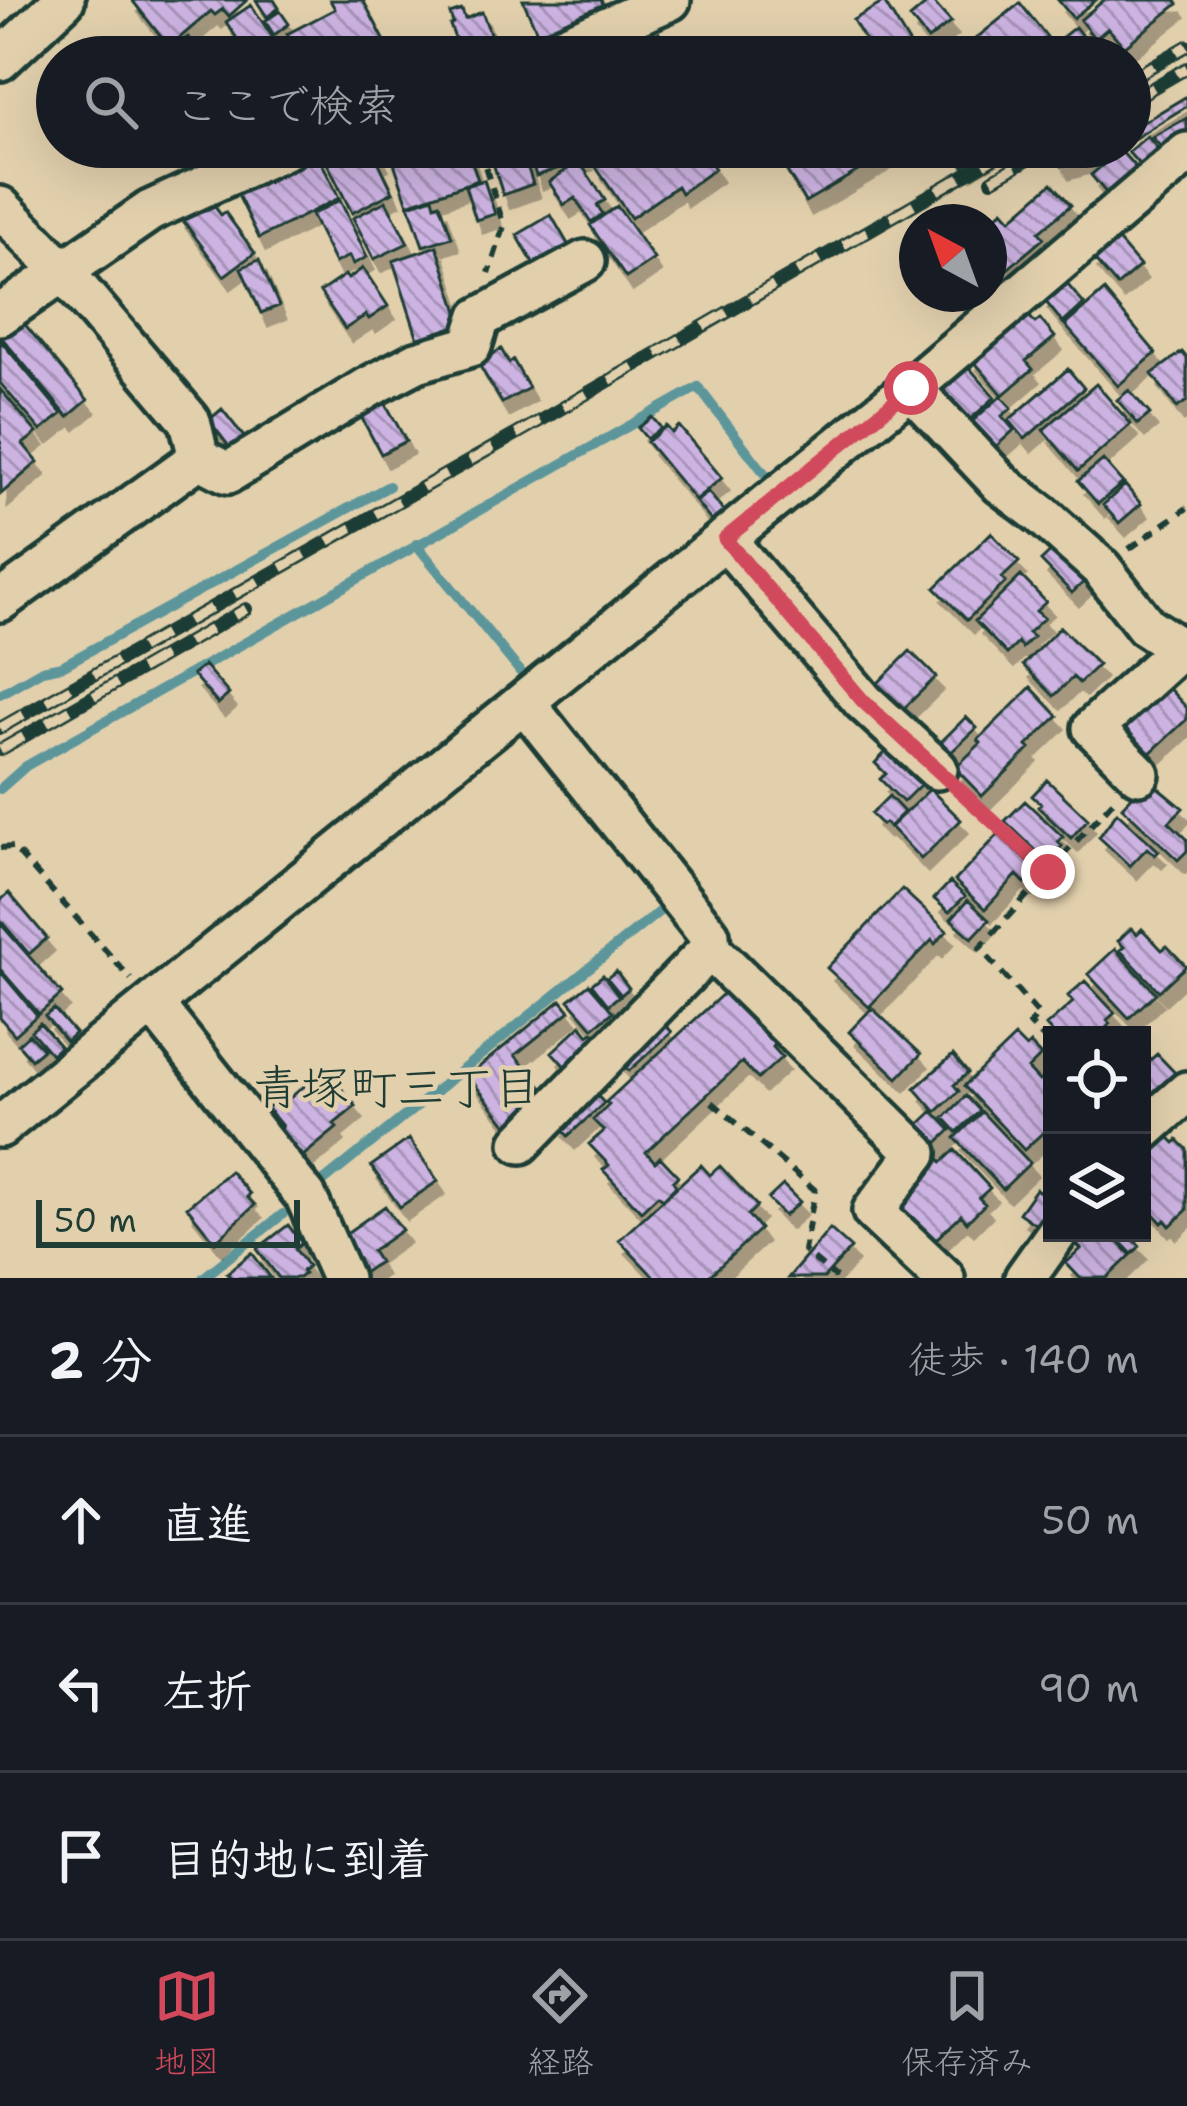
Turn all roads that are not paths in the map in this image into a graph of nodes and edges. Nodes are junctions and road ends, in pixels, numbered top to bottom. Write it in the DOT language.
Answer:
graph roads {
  1 [pos="64,0"];
  2 [pos="670,0"];
  3 [pos="587,36"];
  4 [pos="0,60"];
  5 [pos="1187,153"];
  6 [pos="243,168"];
  7 [pos="0,207"];
  8 [pos="585,261"];
  9 [pos="63,271"];
  10 [pos="0,315"];
  11 [pos="911,388"];
  12 [pos="199,458"];
  13 [pos="725,539"];
  14 [pos="0,601"];
  15 [pos="1184,651"];
  16 [pos="524,702"];
  17 [pos="937,770"];
  18 [pos="1138,774"];
  19 [pos="710,949"];
  20 [pos="153,1004"];
  21 [pos="1187,1092"];
  22 [pos="1151,1124"];
  23 [pos="0,1127"];
  24 [pos="521,1143"];
  25 [pos="1051,1242"];
  26 [pos="342,1278"];
  27 [pos="944,1278"];
  28 [pos="1025,1278"];
  1 -- 4 [label="street"];
  2 -- 3 [label="street"];
  5 -- 11 [label="street"];
  6 -- 9 [label="street"];
  7 -- 9 [label="street"];
  8 -- 12 [label="street"];
  9 -- 10 [label="street"];
  9 -- 12 [label="street"];
  11 -- 13 [label="street"];
  11 -- 15 [label="street"];
  12 -- 14 [label="street"];
  13 -- 16 [label="street"];
  13 -- 17 [label="street"];
  15 -- 18 [label="street"];
  16 -- 19 [label="street"];
  16 -- 20 [label="street"];
  19 -- 24 [label="street"];
  19 -- 27 [label="street"];
  20 -- 23 [label="street"];
  20 -- 26 [label="street"];
  21 -- 22 [label="street"];
  25 -- 28 [label="street"];
}
